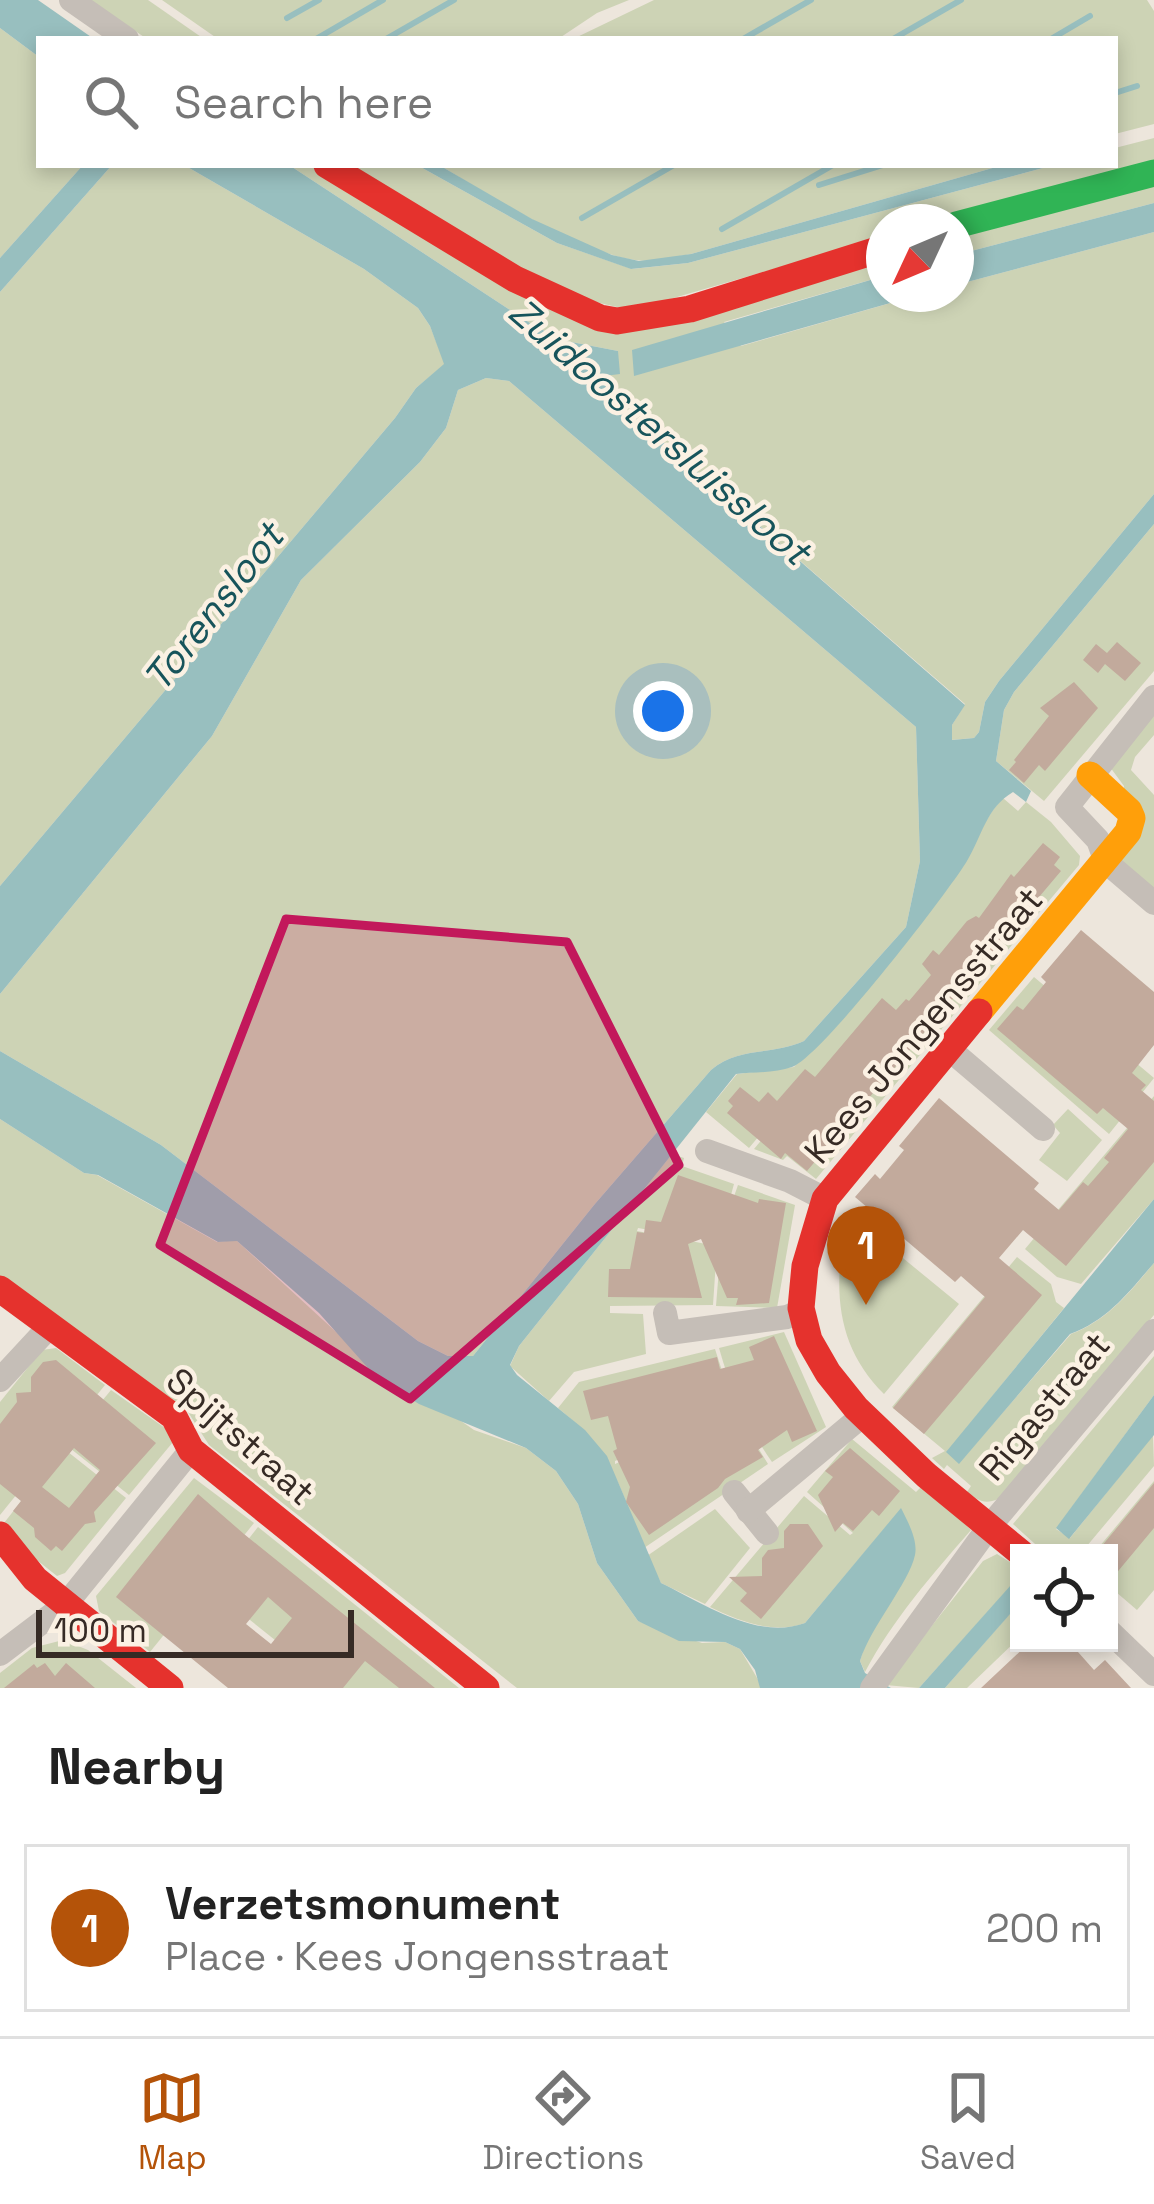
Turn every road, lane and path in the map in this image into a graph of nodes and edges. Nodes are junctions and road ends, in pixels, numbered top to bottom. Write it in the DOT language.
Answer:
graph roads {
  1 [pos="70,0"];
  2 [pos="123,36"];
  3 [pos="332,168"];
  4 [pos="1154,173"];
  5 [pos="974,220"];
  6 [pos="866,254"];
  7 [pos="1154,697"];
  8 [pos="1090,775"];
  9 [pos="1106,862"];
  10 [pos="1154,903"];
  11 [pos="949,1049"];
  12 [pos="1043,1129"];
  13 [pos="707,1151"];
  14 [pos="825,1199"];
  15 [pos="0,1289"];
  16 [pos="801,1311"];
  17 [pos="51,1325"];
  18 [pos="1154,1331"];
  19 [pos="668,1332"];
  20 [pos="0,1380"];
  21 [pos="862,1416"];
  22 [pos="191,1450"];
  23 [pos="989,1527"];
  24 [pos="767,1533"];
  25 [pos="0,1535"];
  26 [pos="1010,1544"];
  27 [pos="66,1604"];
  28 [pos="1118,1640"];
  29 [pos="0,1654"];
  30 [pos="1154,1674"];
  31 [pos="877,1679"];
  32 [pos="170,1688"];
  33 [pos="486,1688"];
  1 -- 2 [label="street"];
  3 -- 6 [label="street"];
  4 -- 5 [label="street"];
  7 -- 8 [label="street"];
  8 -- 9 [label="street"];
  8 -- 9 [label="street, Kees Jongensstraat"];
  9 -- 10 [label="street"];
  9 -- 11 [label="street, Kees Jongensstraat"];
  11 -- 12 [label="street"];
  11 -- 14 [label="street, Kees Jongensstraat"];
  13 -- 14 [label="street"];
  14 -- 16 [label="street, Kees Jongensstraat"];
  15 -- 17 [label="street, Spijtstraat"];
  16 -- 19 [label="street"];
  16 -- 21 [label="street, Kees Jongensstraat"];
  17 -- 20 [label="street"];
  17 -- 22 [label="street, Spijtstraat"];
  18 -- 23 [label="street, Rigastraat"];
  21 -- 23 [label="street, Kees Jongensstraat"];
  21 -- 24 [label="street"];
  22 -- 27 [label="street"];
  22 -- 33 [label="street, Spijtstraat"];
  23 -- 26 [label="street, Kees Jongensstraat"];
  23 -- 31 [label="street, Rigastraat"];
  25 -- 27 [label="street"];
  27 -- 29 [label="street"];
  27 -- 32 [label="street"];
  28 -- 30 [label="street"];
}
